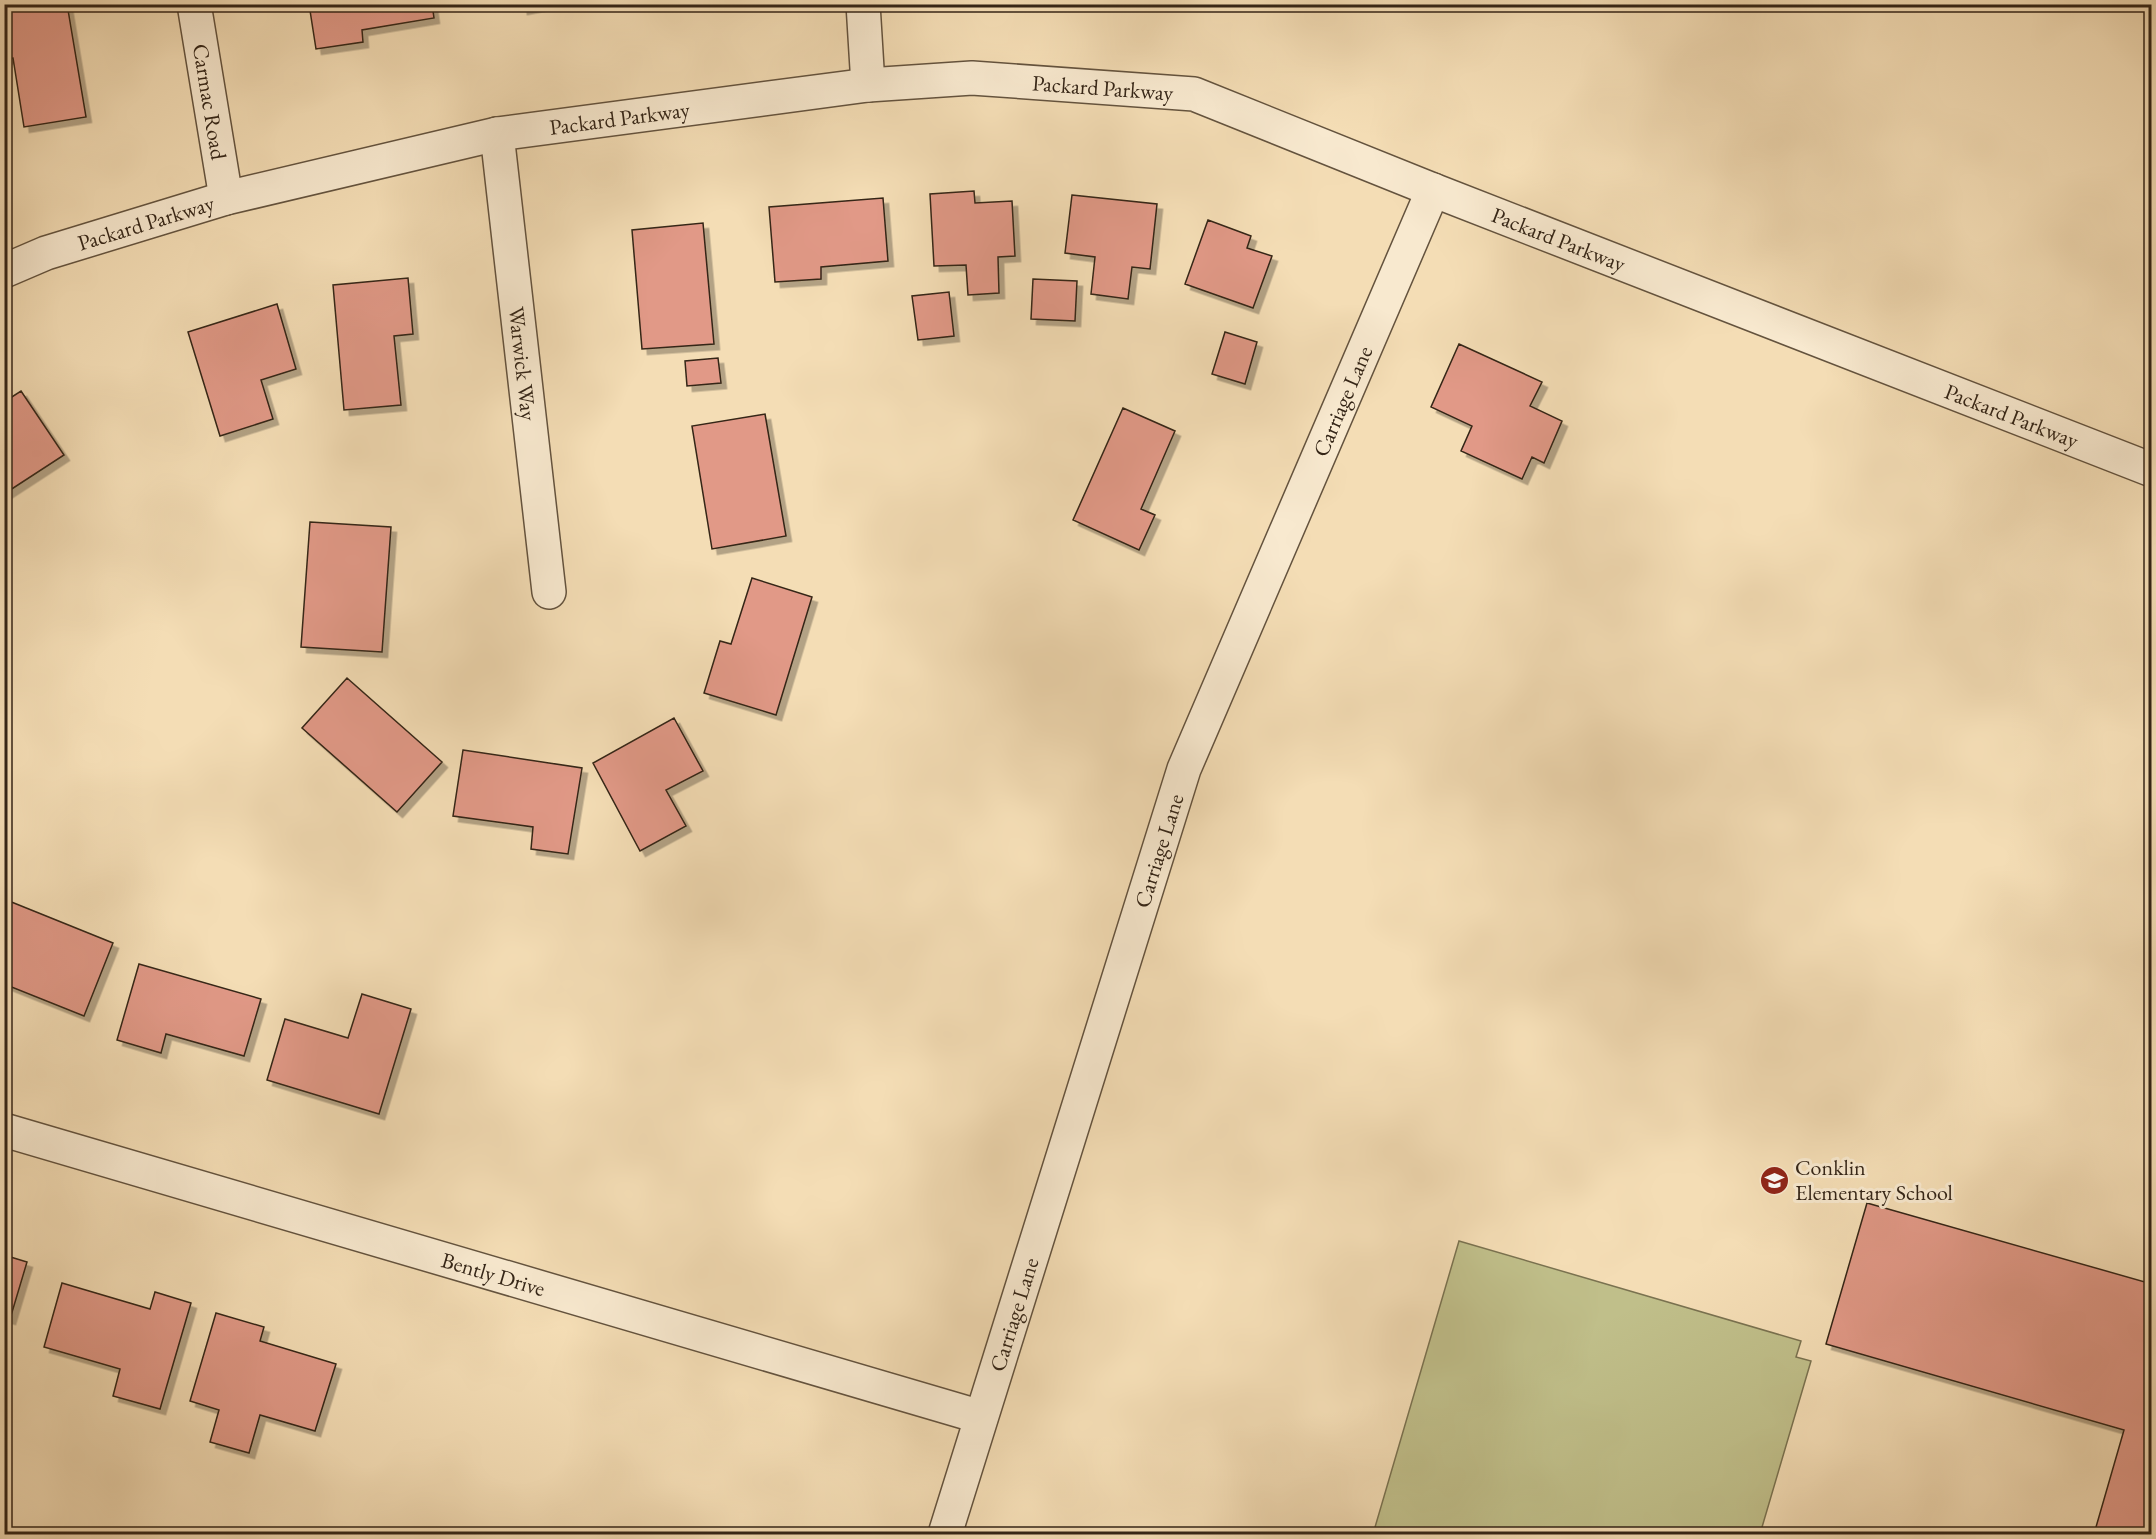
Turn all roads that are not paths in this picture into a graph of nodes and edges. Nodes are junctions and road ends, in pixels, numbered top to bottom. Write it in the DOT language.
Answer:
graph roads {
  1 [pos="194,4"];
  2 [pos="863,4"];
  3 [pos="868,85"];
  4 [pos="497,134"];
  5 [pos="1433,190"];
  6 [pos="226,198"];
  7 [pos="4,271"];
  8 [pos="2151,470"];
  9 [pos="549,592"];
  10 [pos="4,1130"];
  11 [pos="981,1417"];
  12 [pos="945,1534"];
  1 -- 6 [label="street, Carmac Road"];
  2 -- 3 [label="street"];
  3 -- 4 [label="street, Packard Parkway"];
  3 -- 5 [label="street, Packard Parkway"];
  4 -- 6 [label="street, Packard Parkway"];
  4 -- 9 [label="street, Warwick Way"];
  5 -- 8 [label="street, Packard Parkway"];
  5 -- 11 [label="street, Carriage Lane"];
  6 -- 7 [label="street, Packard Parkway"];
  10 -- 11 [label="street, Bently Drive"];
  11 -- 12 [label="street, Carriage Lane"];
}
